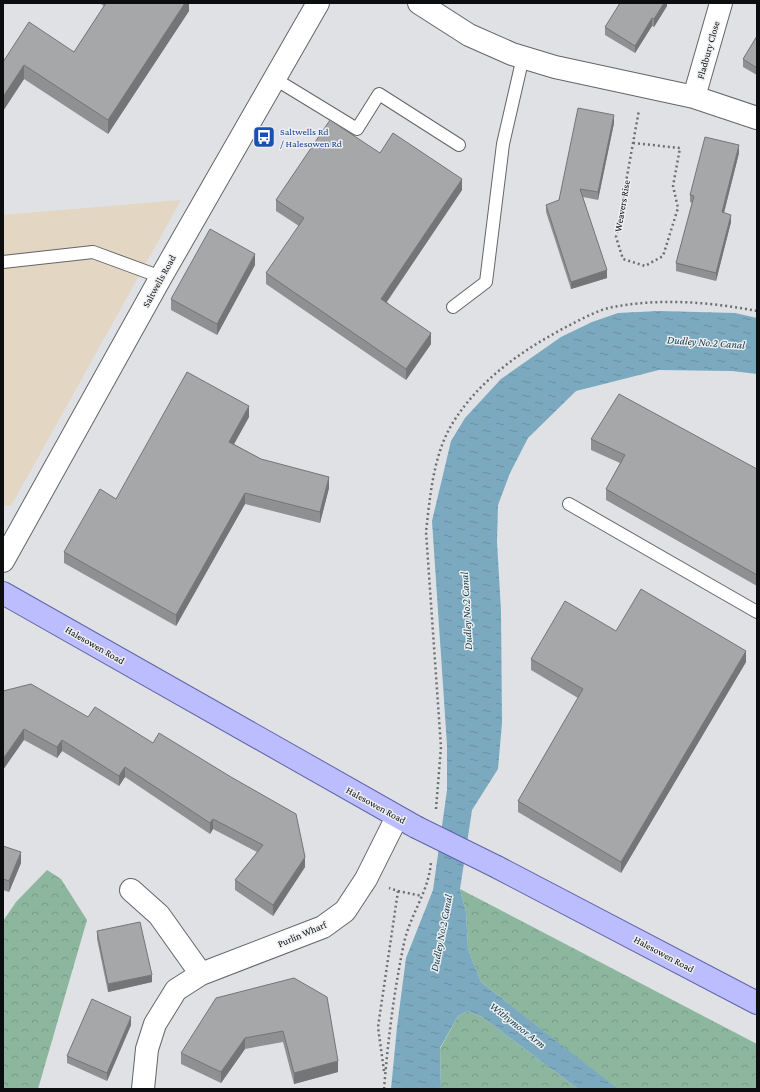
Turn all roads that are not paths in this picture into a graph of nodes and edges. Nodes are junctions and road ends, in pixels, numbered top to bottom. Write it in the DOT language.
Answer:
graph roads {
  1 [pos="318,3"];
  2 [pos="721,3"];
  3 [pos="429,6"];
  4 [pos="523,57"];
  5 [pos="275,79"];
  6 [pos="694,97"];
  7 [pos="757,118"];
  8 [pos="459,145"];
  9 [pos="3,262"];
  10 [pos="162,277"];
  11 [pos="453,307"];
  12 [pos="569,504"];
  13 [pos="3,561"];
  14 [pos="3,593"];
  15 [pos="757,612"];
  16 [pos="396,817"];
  17 [pos="131,890"];
  18 [pos="201,974"];
  19 [pos="757,1003"];
  20 [pos="143,1089"];
  1 -- 5 [label="street, Saltwells Road"];
  2 -- 6 [label="street, Fladbury Close"];
  3 -- 4 [label="street"];
  4 -- 6 [label="street"];
  4 -- 11 [label="lane"];
  5 -- 8 [label="lane"];
  5 -- 10 [label="street, Saltwells Road"];
  6 -- 7 [label="street"];
  9 -- 10 [label="lane"];
  10 -- 13 [label="street, Saltwells Road"];
  12 -- 15 [label="lane"];
  14 -- 16 [label="main road, Halesowen Road"];
  16 -- 18 [label="street, Purlin Wharf"];
  16 -- 19 [label="main road, Halesowen Road, bridge"];
  17 -- 18 [label="street"];
  18 -- 20 [label="street, Purlin Wharf"];
}
